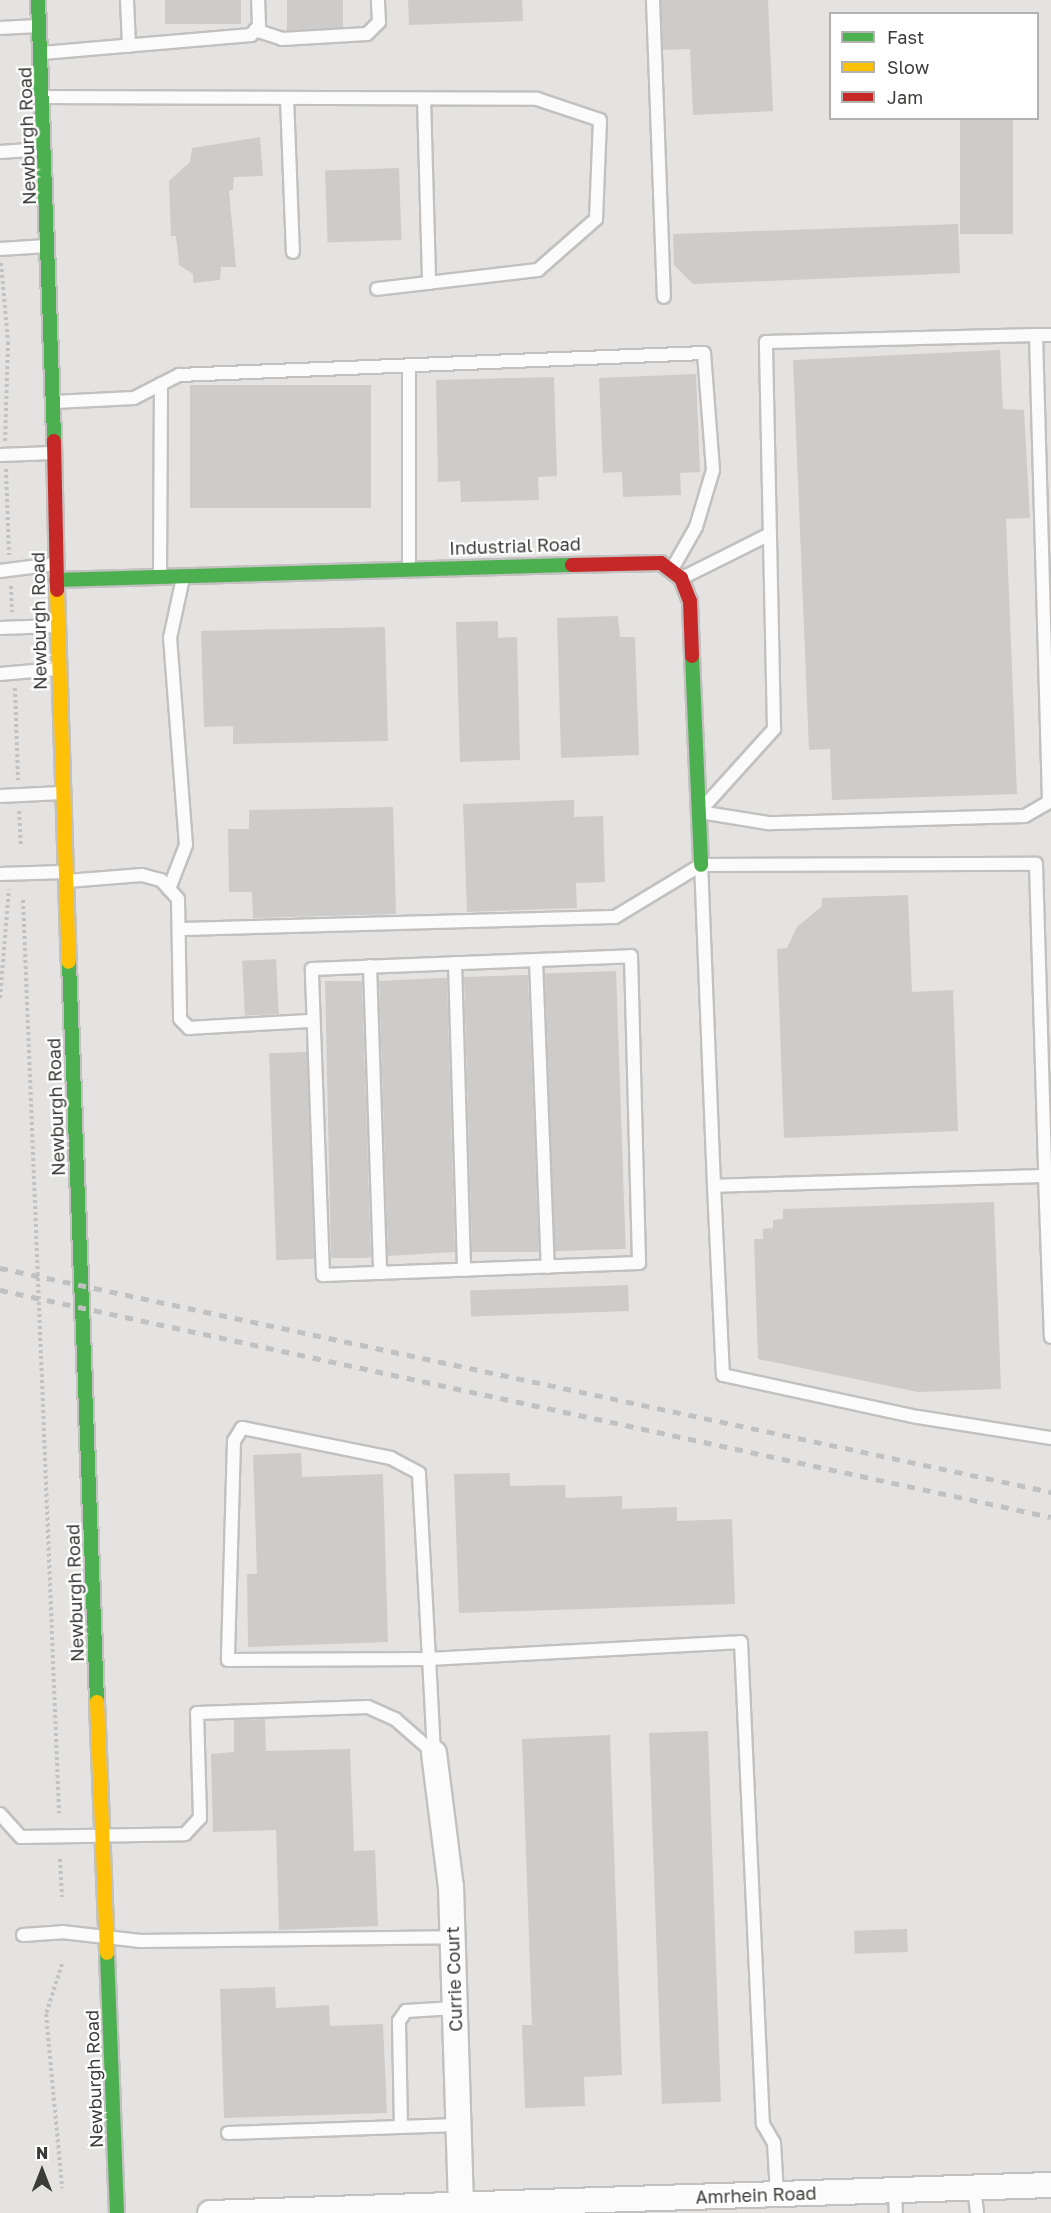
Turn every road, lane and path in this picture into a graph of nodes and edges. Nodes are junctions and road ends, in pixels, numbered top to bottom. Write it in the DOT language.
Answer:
graph roads {
  1 [pos="38,0"];
  2 [pos="127,0"];
  3 [pos="258,0"];
  4 [pos="378,0"];
  5 [pos="653,0"];
  6 [pos="40,26"];
  7 [pos="0,28"];
  8 [pos="255,30"];
  9 [pos="129,46"];
  10 [pos="41,53"];
  11 [pos="43,97"];
  12 [pos="287,98"];
  13 [pos="424,99"];
  14 [pos="45,148"];
  15 [pos="0,152"];
  16 [pos="49,246"];
  17 [pos="0,249"];
  18 [pos="293,252"];
  19 [pos="429,283"];
  20 [pos="377,289"];
  21 [pos="664,297"];
  22 [pos="1036,335"];
  23 [pos="1051,335"];
  24 [pos="410,365"];
  25 [pos="161,384"];
  26 [pos="52,402"];
  27 [pos="53,453"];
  28 [pos="3,455"];
  29 [pos="770,534"];
  30 [pos="55,564"];
  31 [pos="409,568"];
  32 [pos="5,571"];
  33 [pos="1047,572"];
  34 [pos="676,574"];
  35 [pos="184,576"];
  36 [pos="160,577"];
  37 [pos="56,580"];
  38 [pos="57,626"];
  39 [pos="6,628"];
  40 [pos="58,669"];
  41 [pos="0,674"];
  42 [pos="14,674"];
  43 [pos="62,793"];
  44 [pos="19,795"];
  45 [pos="0,796"];
  46 [pos="699,812"];
  47 [pos="21,846"];
  48 [pos="701,865"];
  49 [pos="6,873"];
  50 [pos="66,877"];
  51 [pos="169,889"];
  52 [pos="23,900"];
  53 [pos="180,929"];
  54 [pos="536,960"];
  55 [pos="455,963"];
  56 [pos="370,966"];
  57 [pos="0,998"];
  58 [pos="312,1021"];
  59 [pos="1045,1176"];
  60 [pos="714,1186"];
  61 [pos="548,1267"];
  62 [pos="464,1270"];
  63 [pos="380,1273"];
  64 [pos="1051,1337"];
  65 [pos="1051,1438"];
  66 [pos="429,1659"];
  67 [pos="434,1753"];
  68 [pos="59,1813"];
  69 [pos="0,1814"];
  70 [pos="6,1827"];
  71 [pos="103,1838"];
  72 [pos="60,1858"];
  73 [pos="62,1897"];
  74 [pos="23,1935"];
  75 [pos="105,1935"];
  76 [pos="452,1937"];
  77 [pos="62,1964"];
  78 [pos="455,2008"];
  79 [pos="459,2125"];
  80 [pos="401,2127"];
  81 [pos="228,2133"];
  82 [pos="1051,2185"];
  83 [pos="62,2187"];
  84 [pos="974,2188"];
  85 [pos="777,2194"];
  86 [pos="896,2202"];
  87 [pos="461,2205"];
  88 [pos="699,2205"];
  89 [pos="375,2210"];
  90 [pos="117,2213"];
  91 [pos="210,2213"];
  92 [pos="220,2213"];
  93 [pos="977,2213"];
  1 -- 6 [label="main road, Newburgh Road"];
  2 -- 9 [label="lane"];
  3 -- 8 [label="lane"];
  4 -- 8 [label="lane"];
  5 -- 21 [label="lane"];
  6 -- 7 [label="lane"];
  6 -- 10 [label="main road, Newburgh Road"];
  8 -- 9 [label="lane"];
  9 -- 10 [label="lane"];
  10 -- 11 [label="main road, Newburgh Road"];
  11 -- 12 [label="lane"];
  11 -- 14 [label="main road, Newburgh Road"];
  12 -- 13 [label="lane"];
  12 -- 18 [label="lane"];
  13 -- 19 [label="lane"];
  13 -- 19 [label="lane"];
  14 -- 15 [label="lane"];
  14 -- 16 [label="main road, Newburgh Road"];
  16 -- 17 [label="lane"];
  16 -- 26 [label="main road, Newburgh Road"];
  17 -- 28 [label="path"];
  19 -- 20 [label="lane"];
  22 -- 23 [label="lane"];
  22 -- 29 [label="lane"];
  22 -- 33 [label="lane"];
  24 -- 25 [label="lane"];
  24 -- 31 [label="lane"];
  24 -- 34 [label="lane"];
  25 -- 26 [label="lane"];
  25 -- 36 [label="lane"];
  26 -- 27 [label="main road, Newburgh Road"];
  27 -- 28 [label="lane"];
  27 -- 30 [label="main road, Newburgh Road"];
  28 -- 32 [label="path"];
  29 -- 34 [label="lane"];
  29 -- 46 [label="lane"];
  30 -- 32 [label="lane"];
  30 -- 37 [label="main road, Newburgh Road"];
  31 -- 34 [label="main road, Industrial Road"];
  31 -- 35 [label="main road, Industrial Road"];
  32 -- 39 [label="path"];
  33 -- 46 [label="lane"];
  34 -- 46 [label="main road"];
  35 -- 36 [label="main road, Industrial Road"];
  35 -- 51 [label="lane"];
  36 -- 37 [label="main road, Industrial Road"];
  37 -- 38 [label="main road, Newburgh Road"];
  38 -- 39 [label="lane"];
  38 -- 40 [label="main road, Newburgh Road"];
  40 -- 42 [label="lane"];
  40 -- 43 [label="main road, Newburgh Road"];
  41 -- 42 [label="lane"];
  42 -- 44 [label="path"];
  43 -- 44 [label="lane"];
  43 -- 50 [label="main road, Newburgh Road"];
  44 -- 45 [label="lane"];
  44 -- 47 [label="path"];
  46 -- 48 [label="main road"];
  48 -- 53 [label="lane"];
  48 -- 59 [label="lane"];
  48 -- 60 [label="lane"];
  49 -- 50 [label="lane"];
  49 -- 57 [label="path"];
  50 -- 51 [label="lane"];
  50 -- 71 [label="main road, Newburgh Road"];
  51 -- 53 [label="lane"];
  52 -- 68 [label="path"];
  53 -- 58 [label="lane"];
  54 -- 55 [label="lane"];
  54 -- 61 [label="lane"];
  54 -- 61 [label="lane"];
  55 -- 56 [label="lane"];
  55 -- 62 [label="lane"];
  56 -- 58 [label="lane"];
  56 -- 63 [label="lane"];
  58 -- 63 [label="lane"];
  59 -- 60 [label="lane"];
  59 -- 64 [label="lane"];
  60 -- 65 [label="lane"];
  61 -- 62 [label="lane"];
  62 -- 63 [label="lane"];
  66 -- 66 [label="lane"];
  66 -- 67 [label="lane"];
  66 -- 85 [label="lane"];
  67 -- 71 [label="lane"];
  67 -- 76 [label="street, Currie Court"];
  69 -- 70 [label="lane"];
  70 -- 71 [label="lane"];
  71 -- 75 [label="main road, Newburgh Road"];
  72 -- 73 [label="path"];
  74 -- 75 [label="lane"];
  75 -- 76 [label="lane"];
  75 -- 90 [label="main road, Newburgh Road"];
  76 -- 78 [label="street, Currie Court"];
  77 -- 83 [label="path"];
  78 -- 79 [label="street, Currie Court"];
  78 -- 80 [label="lane"];
  79 -- 80 [label="lane"];
  79 -- 87 [label="street, Currie Court"];
  80 -- 81 [label="lane"];
  82 -- 84 [label="street, Amrhein Road"];
  84 -- 86 [label="street, Amrhein Road"];
  84 -- 93 [label="lane"];
  85 -- 86 [label="street, Amrhein Road"];
  85 -- 88 [label="street, Amrhein Road"];
  87 -- 88 [label="street, Amrhein Road"];
  87 -- 89 [label="street, Amrhein Road"];
  89 -- 92 [label="street, Amrhein Road"];
  91 -- 92 [label="street, Amrhein Road"];
}
